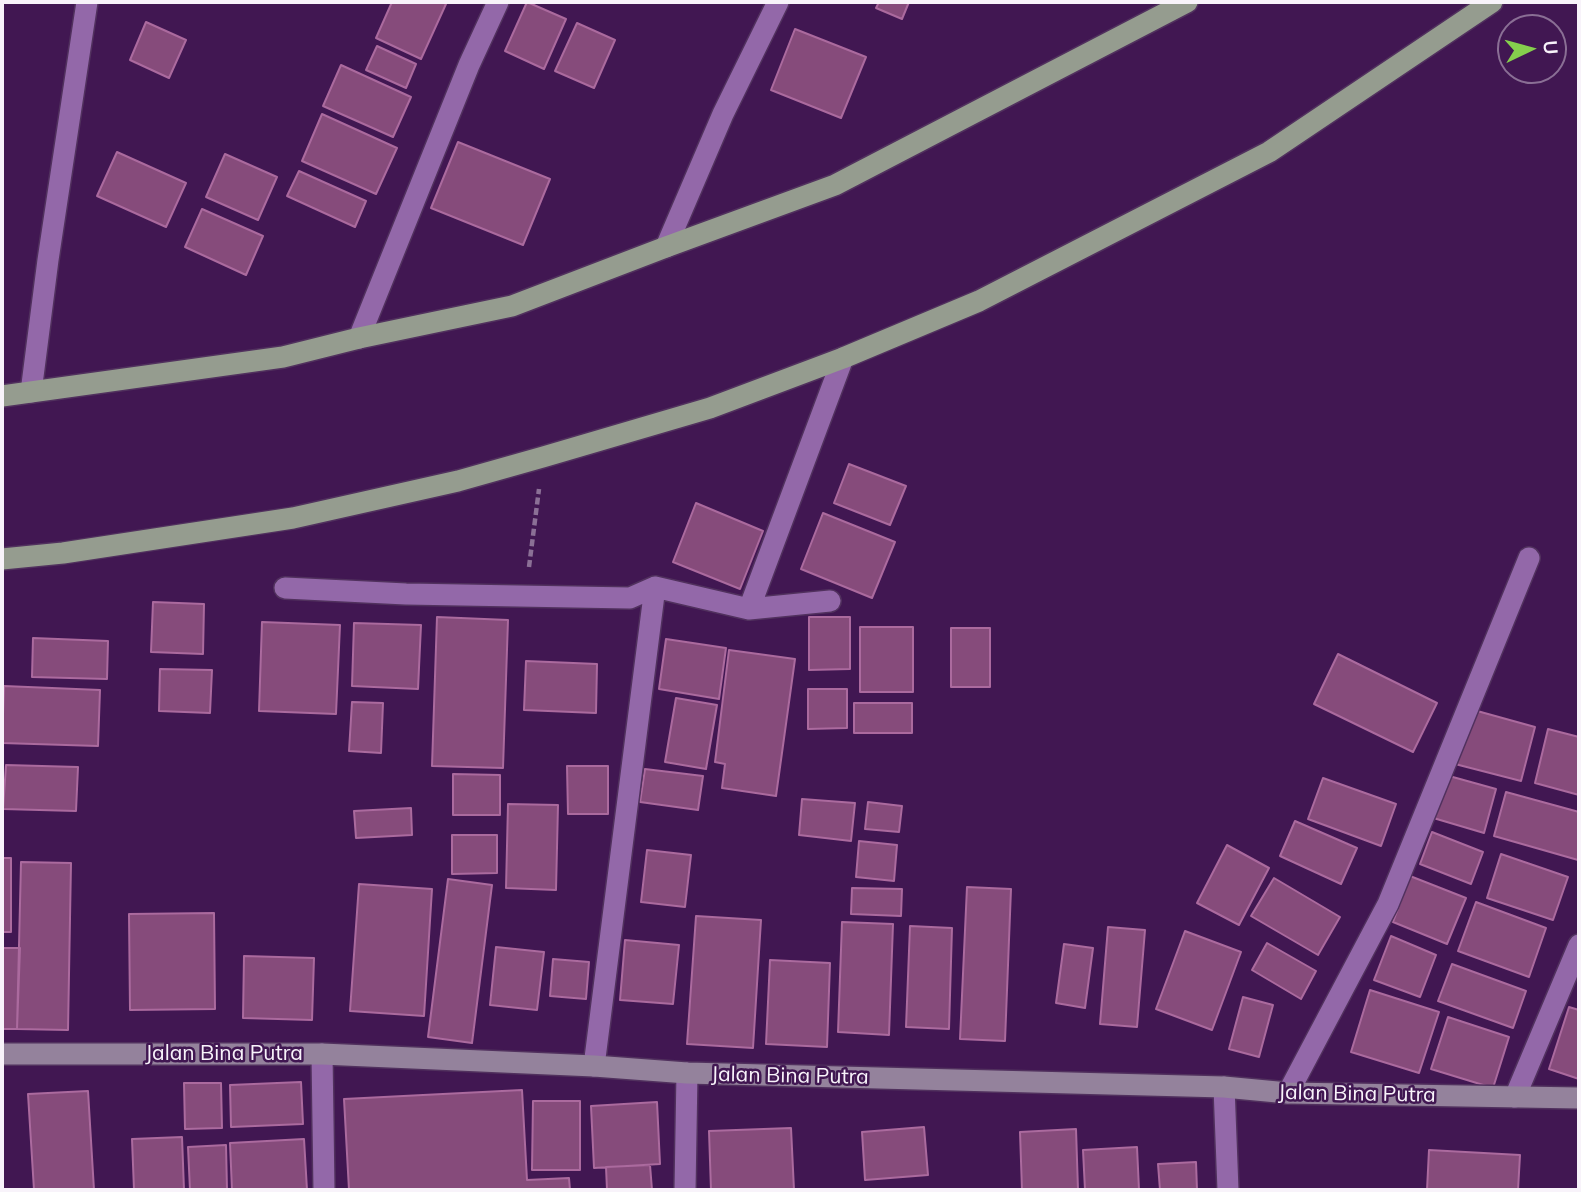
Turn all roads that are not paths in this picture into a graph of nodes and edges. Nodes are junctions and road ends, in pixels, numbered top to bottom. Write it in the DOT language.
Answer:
graph roads {
  1 [pos="87,2"];
  2 [pos="498,2"];
  3 [pos="778,2"];
  4 [pos="1187,2"];
  5 [pos="1492,2"];
  6 [pos="666,247"];
  7 [pos="359,338"];
  8 [pos="843,358"];
  9 [pos="31,392"];
  10 [pos="2,396"];
  11 [pos="1529,558"];
  12 [pos="2,559"];
  13 [pos="655,587"];
  14 [pos="285,588"];
  15 [pos="830,601"];
  16 [pos="749,609"];
  17 [pos="1579,945"];
  18 [pos="2,1054"];
  19 [pos="322,1054"];
  20 [pos="594,1066"];
  21 [pos="687,1073"];
  22 [pos="1224,1087"];
  23 [pos="1288,1093"];
  24 [pos="1515,1097"];
  25 [pos="1579,1098"];
  26 [pos="324,1190"];
  27 [pos="685,1190"];
  28 [pos="1228,1190"];
  1 -- 9 [label="street"];
  2 -- 7 [label="street"];
  3 -- 6 [label="street"];
  4 -- 6 [label="main road"];
  5 -- 8 [label="main road"];
  6 -- 7 [label="main road"];
  7 -- 9 [label="main road"];
  8 -- 12 [label="main road"];
  8 -- 16 [label="street"];
  9 -- 10 [label="main road"];
  11 -- 23 [label="street"];
  13 -- 14 [label="street"];
  13 -- 16 [label="street"];
  13 -- 20 [label="street"];
  15 -- 16 [label="street"];
  17 -- 24 [label="street"];
  18 -- 19 [label="street, Jalan Bina Putra"];
  19 -- 20 [label="street, Jalan Bina Putra"];
  19 -- 26 [label="street"];
  20 -- 21 [label="street, Jalan Bina Putra"];
  21 -- 22 [label="street, Jalan Bina Putra"];
  21 -- 27 [label="street"];
  22 -- 23 [label="street, Jalan Bina Putra"];
  22 -- 28 [label="street"];
  23 -- 24 [label="street, Jalan Bina Putra"];
  24 -- 25 [label="street, Jalan Bina Putra"];
}
